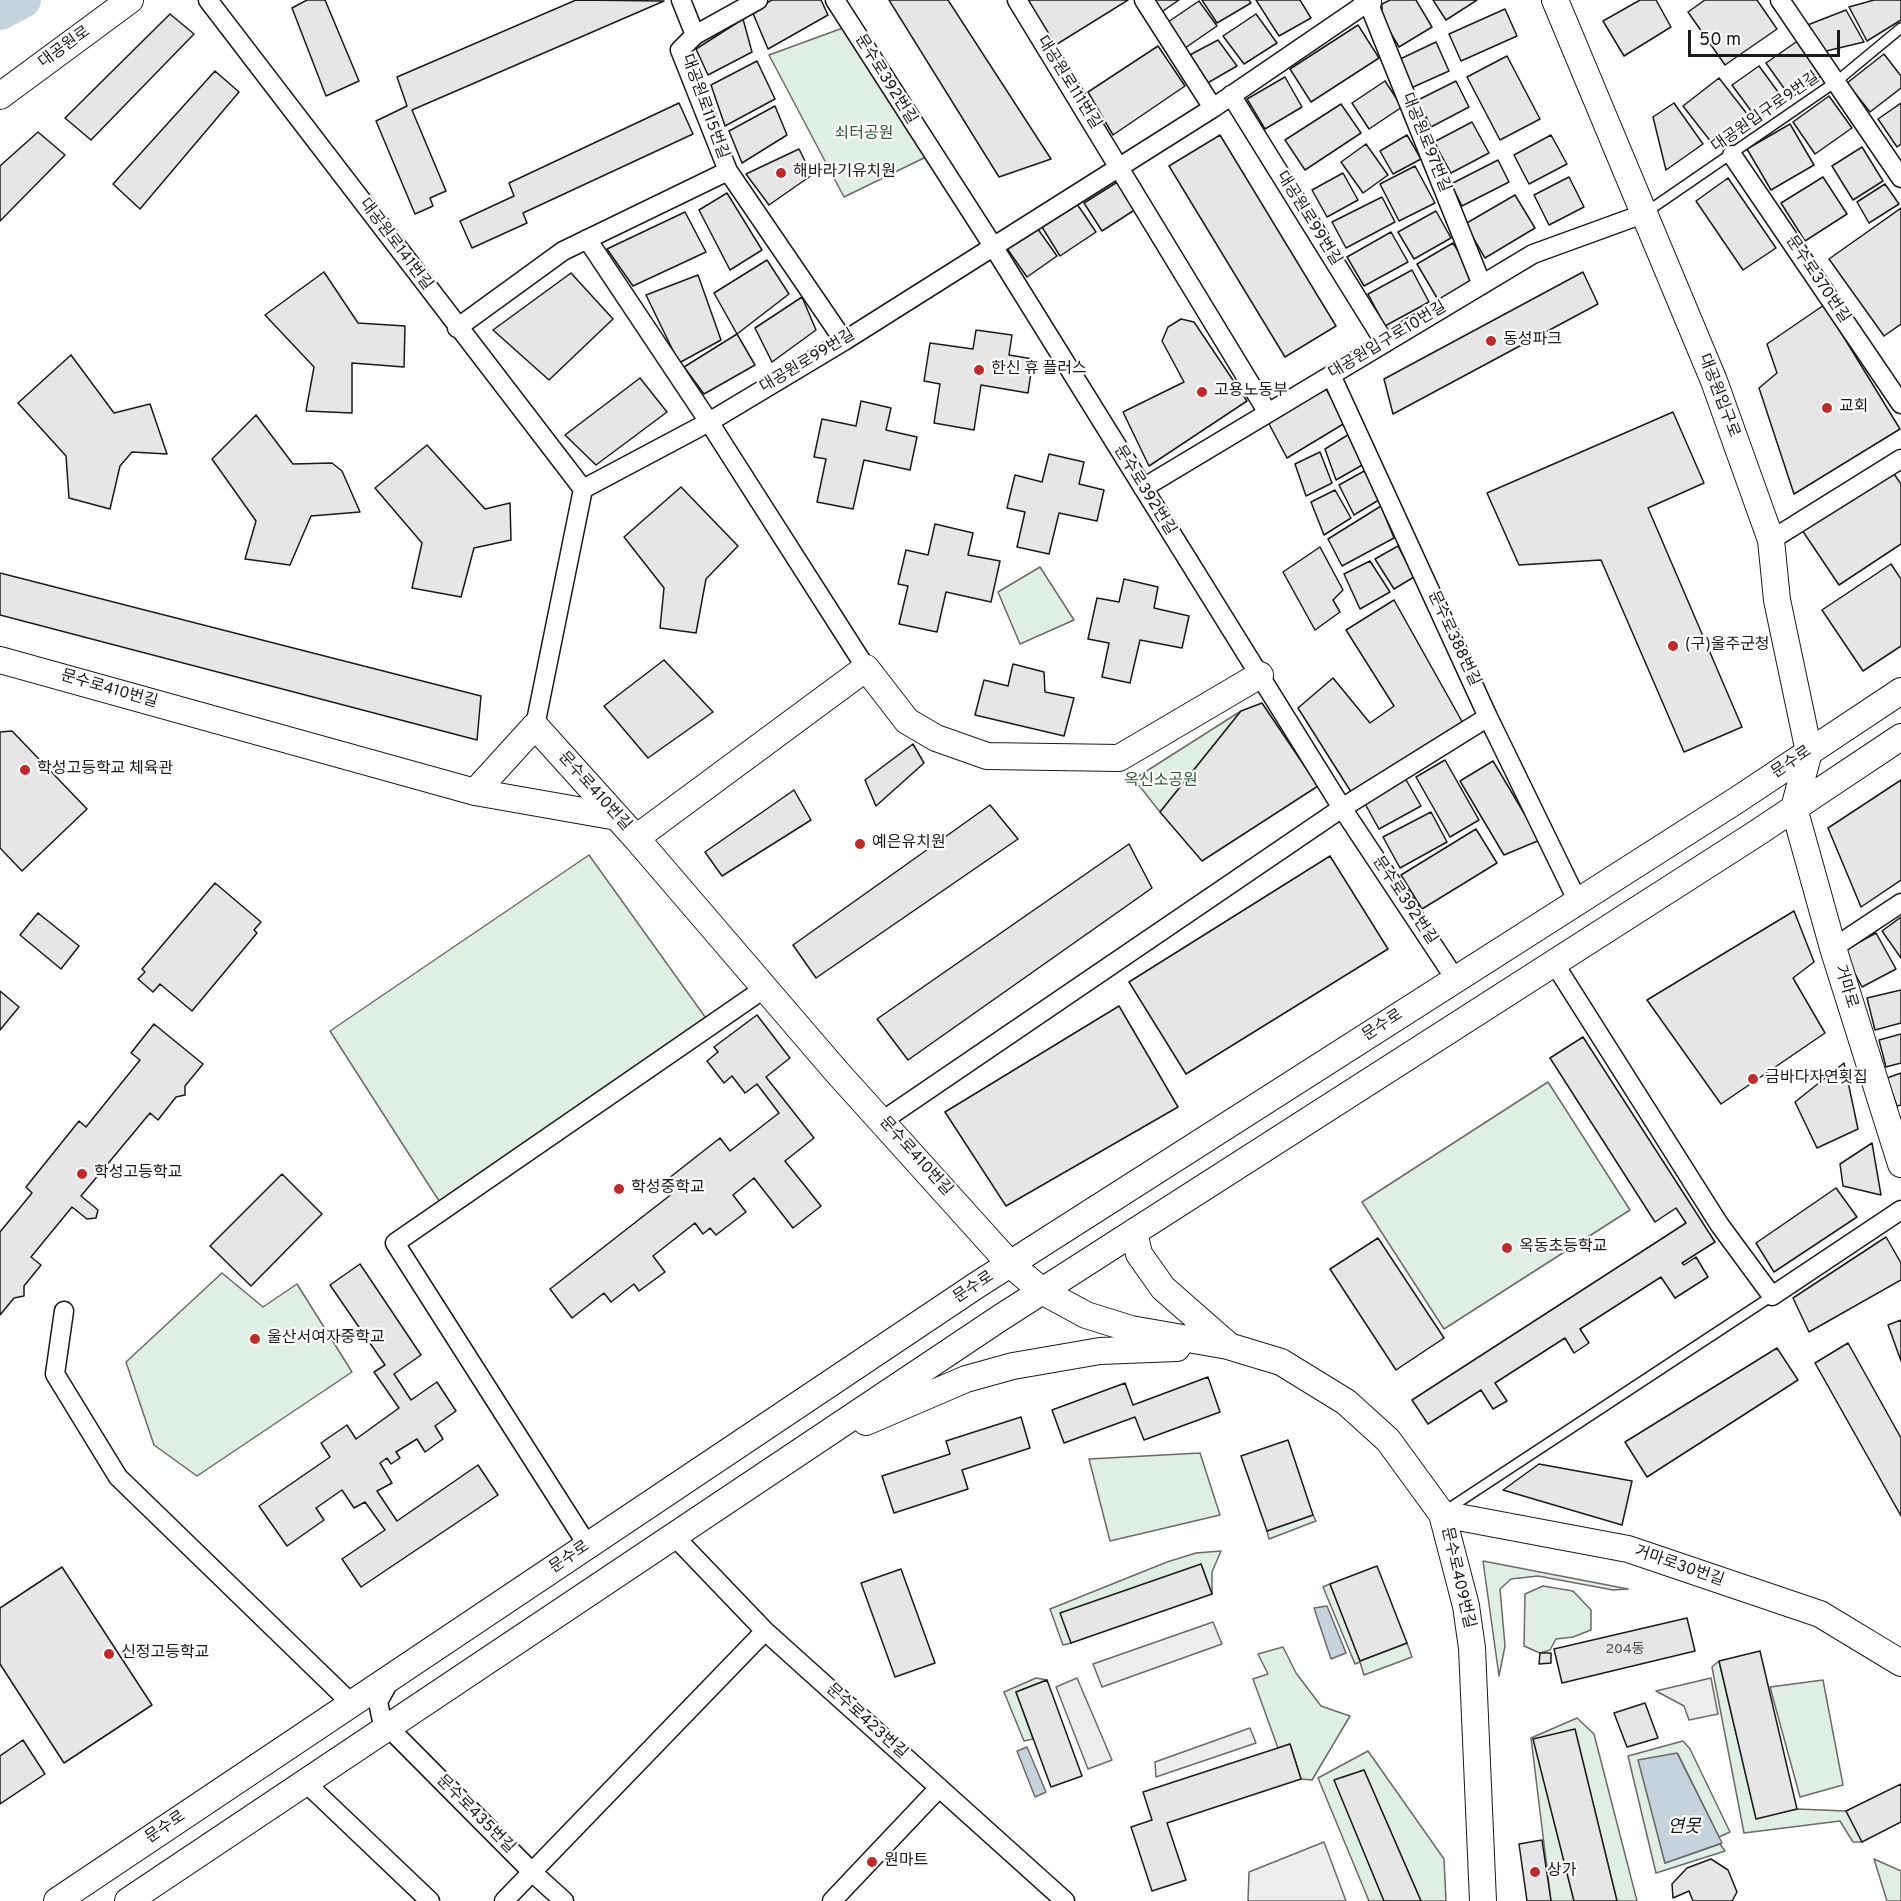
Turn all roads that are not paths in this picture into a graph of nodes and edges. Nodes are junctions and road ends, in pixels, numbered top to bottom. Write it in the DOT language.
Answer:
graph roads {
  1 [pos="130,0"];
  2 [pos="208,0"];
  3 [pos="681,0"];
  4 [pos="758,0"];
  5 [pos="835,0"];
  6 [pos="1017,0"];
  7 [pos="1144,0"];
  8 [pos="1555,0"];
  9 [pos="1780,0"];
  10 [pos="1368,1"];
  11 [pos="1901,28"];
  12 [pos="696,35"];
  13 [pos="1837,81"];
  14 [pos="1231,95"];
  15 [pos="0,96"];
  16 [pos="1212,108"];
  17 [pos="1732,155"];
  18 [pos="1119,166"];
  19 [pos="728,171"];
  20 [pos="1901,178"];
  21 [pos="1643,214"];
  22 [pos="587,239"];
  23 [pos="993,246"];
  24 [pos="1482,285"];
  25 [pos="457,328"];
  26 [pos="844,341"];
  27 [pos="1385,343"];
  28 [pos="1331,375"];
  29 [pos="1901,404"];
  30 [pos="1268,413"];
  31 [pos="709,422"];
  32 [pos="1901,459"];
  33 [pos="1143,488"];
  34 [pos="583,489"];
  35 [pos="1771,540"];
  36 [pos="0,660"];
  37 [pos="866,668"];
  38 [pos="1260,675"];
  39 [pos="1901,691"];
  40 [pos="1488,717"];
  41 [pos="535,726"];
  42 [pos="1901,737"];
  43 [pos="1809,752"];
  44 [pos="475,792"];
  45 [pos="1342,808"];
  46 [pos="1794,808"];
  47 [pos="617,817"];
  48 [pos="636,838"];
  49 [pos="1578,902"];
  50 [pos="1901,903"];
  51 [pos="1833,948"];
  52 [pos="1554,963"];
  53 [pos="1456,980"];
  54 [pos="765,988"];
  55 [pos="882,1121"];
  56 [pos="1901,1164"];
  57 [pos="1901,1210"];
  58 [pos="1134,1232"];
  59 [pos="1010,1264"];
  60 [pos="1042,1291"];
  61 [pos="1772,1296"];
  62 [pos="64,1311"];
  63 [pos="1228,1346"];
  64 [pos="802,1450"];
  65 [pos="1442,1514"];
  66 [pos="674,1536"];
  67 [pos="588,1546"];
  68 [pos="765,1631"];
  69 [pos="1901,1663"];
  70 [pos="393,1676"];
  71 [pos="352,1704"];
  72 [pos="387,1728"];
  73 [pos="305,1782"];
  74 [pos="939,1788"];
  75 [pos="218,1794"];
  76 [pos="238,1827"];
  77 [pos="532,1872"];
  78 [pos="57,1901"];
  79 [pos="128,1901"];
  80 [pos="430,1901"];
  81 [pos="504,1901"];
  82 [pos="564,1901"];
  83 [pos="832,1901"];
  84 [pos="1065,1901"];
  85 [pos="1483,1901"];
  1 -- 15 [label="street, 대공원로"];
  2 -- 25 [label="street, 대공원로141번길"];
  3 -- 12 [label="street"];
  4 -- 12 [label="street, 대공원로115번길"];
  5 -- 23 [label="street, 문수로392번길"];
  6 -- 18 [label="street, 대공원로111번길"];
  7 -- 16 [label="street"];
  8 -- 21 [label="street, 대공원입구로"];
  9 -- 13 [label="street"];
  10 -- 14 [label="street, 대공원로99번길"];
  10 -- 24 [label="street, 대공원로97번길"];
  11 -- 13 [label="lane, 대공원입구로9번길"];
  12 -- 19 [label="street, 대공원로115번길"];
  13 -- 17 [label="lane, 대공원입구로9번길"];
  13 -- 20 [label="street"];
  14 -- 16 [label="street, 대공원로99번길"];
  14 -- 27 [label="street, 대공원로99번길"];
  16 -- 18 [label="street, 대공원로99번길"];
  17 -- 21 [label="lane, 대공원입구로9번길"];
  17 -- 29 [label="street, 문수로370번길"];
  18 -- 23 [label="street, 대공원로99번길"];
  18 -- 30 [label="street, 대공원로111번길"];
  19 -- 22 [label="street, 대공원로115번길"];
  19 -- 26 [label="street"];
  21 -- 24 [label="street, 대공원입구로10번길"];
  21 -- 35 [label="street, 대공원입구로"];
  22 -- 25 [label="street, 대공원로115번길"];
  22 -- 31 [label="street"];
  23 -- 26 [label="street, 대공원로99번길"];
  23 -- 33 [label="street, 문수로392번길"];
  24 -- 27 [label="street, 대공원입구로10번길"];
  25 -- 34 [label="street, 대공원로141번길"];
  26 -- 31 [label="street, 대공원로99번길"];
  27 -- 28 [label="street, 대공원입구로10번길"];
  28 -- 30 [label="street, 대공원입구로10번길"];
  28 -- 40 [label="street, 문수로388번길"];
  30 -- 33 [label="street, 대공원입구로10번길"];
  31 -- 34 [label="street, 대공원로99번길"];
  31 -- 37 [label="street"];
  32 -- 35 [label="street"];
  33 -- 38 [label="street, 문수로392번길"];
  34 -- 41 [label="street"];
  35 -- 43 [label="street, 대공원입구로"];
  36 -- 44 [label="street, 문수로410번길"];
  37 -- 38 [label="street"];
  37 -- 48 [label="street"];
  38 -- 45 [label="street, 문수로392번길"];
  39 -- 43 [label="street, 문수로"];
  40 -- 45 [label="street"];
  40 -- 49 [label="street, 문수로388번길"];
  41 -- 44 [label="street"];
  41 -- 47 [label="street, 문수로410번길"];
  42 -- 46 [label="street"];
  43 -- 46 [label="street, 대공원입구로"];
  43 -- 49 [label="street, 문수로"];
  44 -- 47 [label="street, 문수로410번길"];
  45 -- 53 [label="street, 문수로392번길"];
  45 -- 55 [label="street"];
  46 -- 51 [label="street, 거마로"];
  46 -- 52 [label="street"];
  47 -- 48 [label="street, 문수로410번길"];
  48 -- 54 [label="street, 문수로410번길"];
  49 -- 53 [label="street, 문수로"];
  50 -- 51 [label="street"];
  51 -- 56 [label="street, 거마로"];
  52 -- 58 [label="street"];
  52 -- 61 [label="street"];
  53 -- 59 [label="street, 문수로"];
  54 -- 55 [label="street, 문수로410번길"];
  54 -- 67 [label="street"];
  55 -- 59 [label="street, 문수로410번길"];
  57 -- 61 [label="street"];
  58 -- 60 [label="street"];
  58 -- 63 [label="street"];
  59 -- 60 [label="street, 문수로410번길"];
  59 -- 67 [label="street, 문수로"];
  60 -- 63 [label="street, 문수로409번길"];
  60 -- 64 [label="street"];
  61 -- 65 [label="lane"];
  62 -- 71 [label="street"];
  63 -- 64 [label="street"];
  63 -- 65 [label="street, 문수로409번길"];
  64 -- 66 [label="street"];
  65 -- 69 [label="street, 거마로30번길"];
  65 -- 85 [label="street, 문수로409번길"];
  66 -- 68 [label="street, 문수로423번길"];
  66 -- 72 [label="street"];
  67 -- 70 [label="street, 문수로"];
  68 -- 74 [label="street, 문수로423번길"];
  68 -- 77 [label="street"];
  70 -- 71 [label="street, 문수로"];
  70 -- 72 [label="street"];
  71 -- 75 [label="street, 문수로"];
  72 -- 73 [label="street"];
  72 -- 77 [label="street, 문수로435번길"];
  73 -- 76 [label="street"];
  73 -- 80 [label="street"];
  74 -- 83 [label="street"];
  74 -- 84 [label="street, 문수로423번길"];
  75 -- 76 [label="street"];
  75 -- 78 [label="street, 문수로"];
  76 -- 79 [label="street"];
  77 -- 81 [label="street"];
  77 -- 82 [label="street, 문수로435번길"];
}
